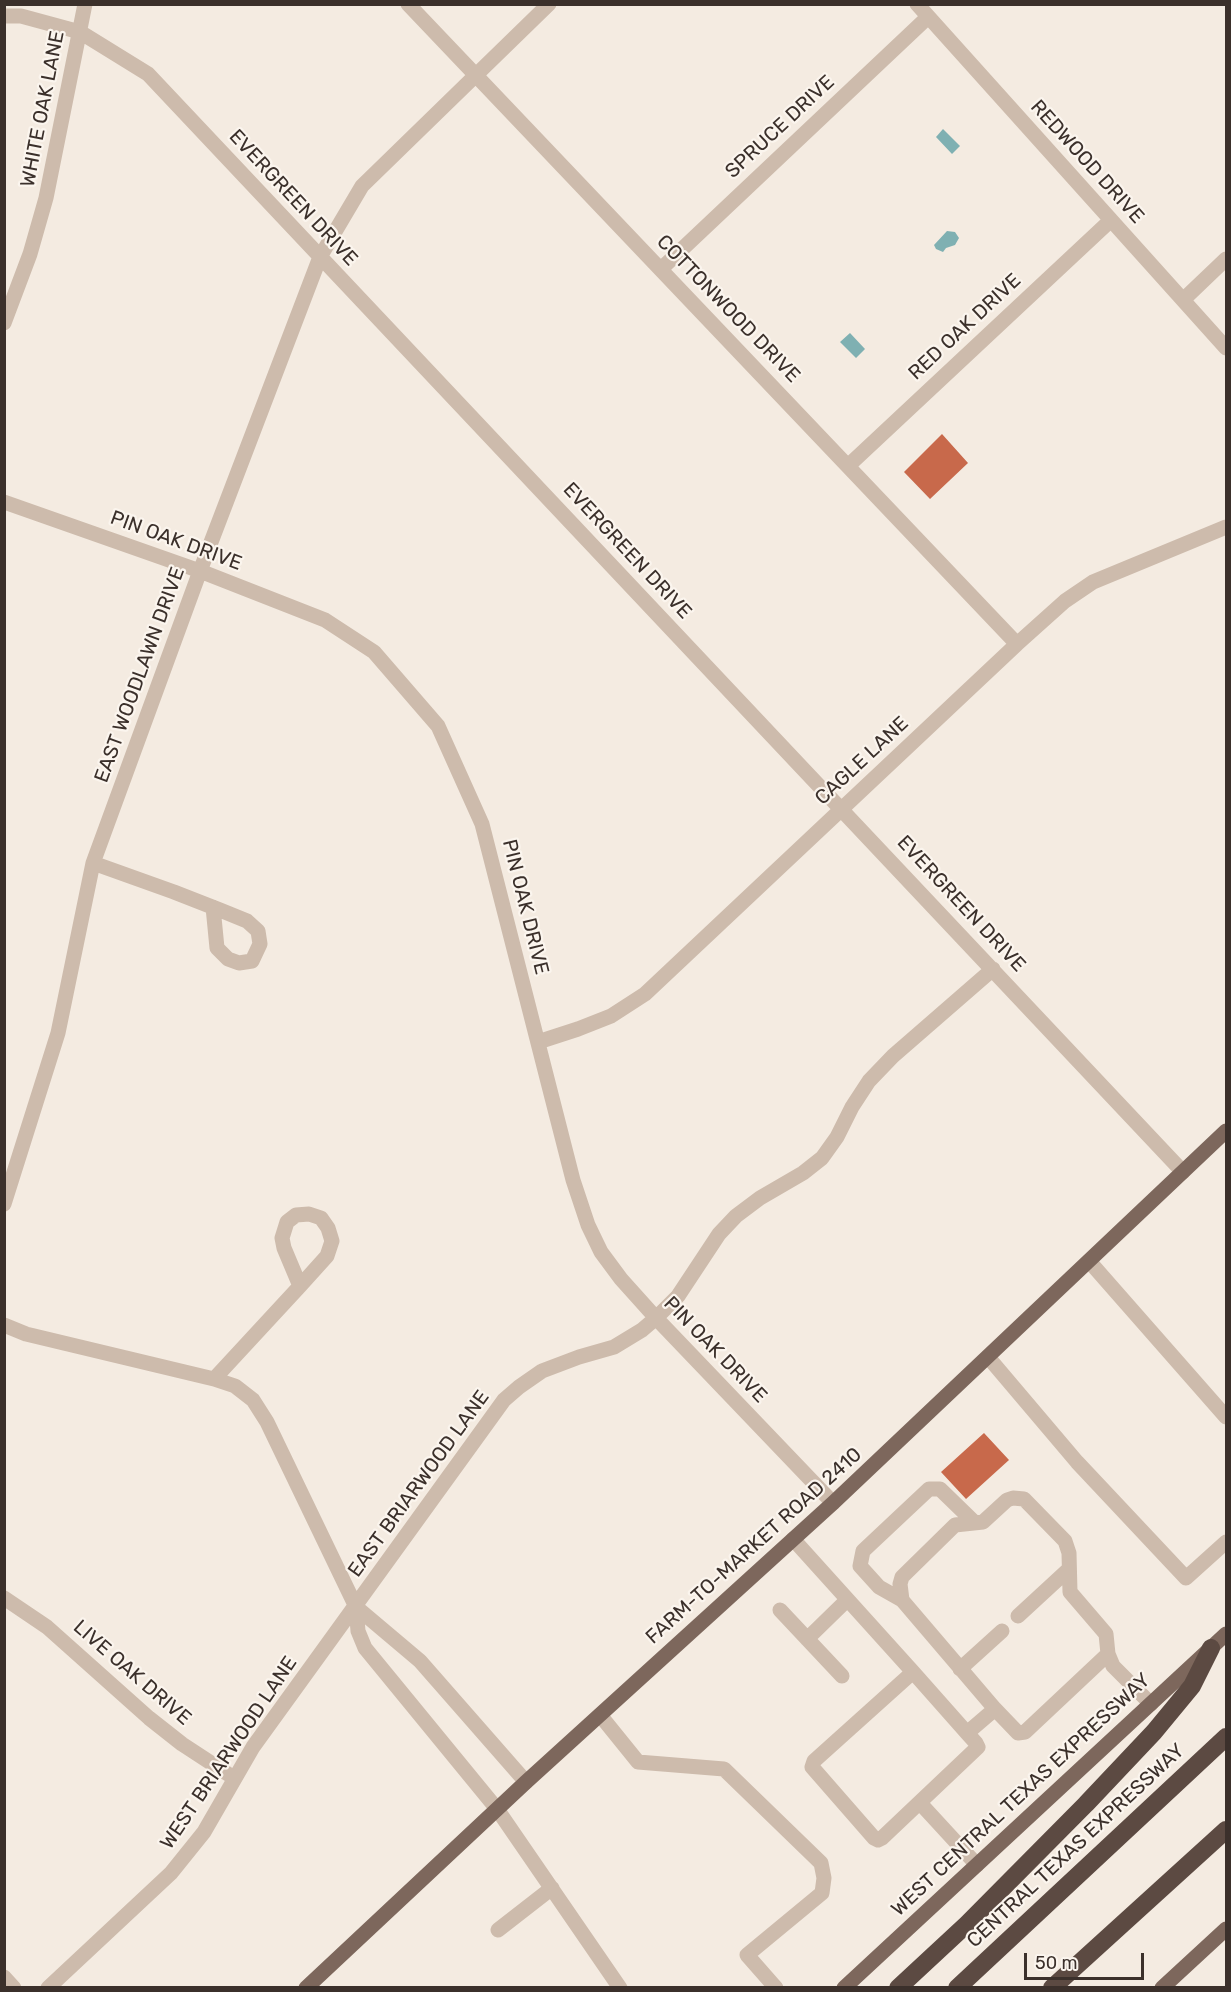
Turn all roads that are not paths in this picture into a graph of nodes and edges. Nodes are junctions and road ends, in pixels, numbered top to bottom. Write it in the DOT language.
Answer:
graph roads {
  1 [pos="85,4"];
  2 [pos="408,4"];
  3 [pos="549,4"];
  4 [pos="917,4"];
  5 [pos="4,16"];
  6 [pos="928,16"];
  7 [pos="80,32"];
  8 [pos="475,75"];
  9 [pos="1111,220"];
  10 [pos="320,257"];
  11 [pos="1227,259"];
  12 [pos="660,269"];
  13 [pos="1183,300"];
  14 [pos="4,323"];
  15 [pos="1227,348"];
  16 [pos="849,465"];
  17 [pos="4,502"];
  18 [pos="1227,527"];
  19 [pos="200,571"];
  20 [pos="1017,644"];
  21 [pos="842,809"];
  22 [pos="93,863"];
  23 [pos="213,907"];
  24 [pos="993,969"];
  25 [pos="538,1042"];
  26 [pos="1227,1131"];
  27 [pos="1183,1172"];
  28 [pos="4,1204"];
  29 [pos="1089,1261"];
  30 [pos="300,1286"];
  31 [pos="656,1318"];
  32 [pos="4,1325"];
  33 [pos="988,1357"];
  34 [pos="214,1379"];
  35 [pos="1227,1417"];
  36 [pos="833,1503"];
  37 [pos="975,1523"];
  38 [pos="793,1539"];
  39 [pos="1227,1542"];
  40 [pos="1069,1569"];
  41 [pos="4,1598"];
  42 [pos="847,1599"];
  43 [pos="902,1600"];
  44 [pos="356,1607"];
  45 [pos="780,1610"];
  46 [pos="1018,1616"];
  47 [pos="1002,1630"];
  48 [pos="1227,1634"];
  49 [pos="807,1639"];
  50 [pos="1211,1648"];
  51 [pos="1108,1654"];
  52 [pos="960,1669"];
  53 [pos="913,1672"];
  54 [pos="842,1676"];
  55 [pos="1151,1704"];
  56 [pos="995,1709"];
  57 [pos="600,1715"];
  58 [pos="967,1733"];
  59 [pos="1227,1737"];
  60 [pos="234,1778"];
  61 [pos="526,1782"];
  62 [pos="920,1803"];
  63 [pos="497,1809"];
  64 [pos="1227,1830"];
  65 [pos="977,1865"];
  66 [pos="552,1888"];
  67 [pos="1227,1929"];
  68 [pos="498,1930"];
  69 [pos="4,1977"];
  70 [pos="14,1988"];
  71 [pos="48,1988"];
  72 [pos="306,1988"];
  73 [pos="620,1988"];
  74 [pos="776,1988"];
  75 [pos="844,1988"];
  76 [pos="898,1988"];
  77 [pos="957,1988"];
  78 [pos="1052,1988"];
  79 [pos="1162,1988"];
  1 -- 7 [label="street, WHITE OAK LANE"];
  2 -- 8 [label="street, COTTONWOOD DRIVE"];
  3 -- 8 [label="street, EAST WOODLAWN DRIVE"];
  4 -- 6 [label="street, REDWOOD DRIVE"];
  5 -- 7 [label="street, EVERGREEN DRIVE"];
  6 -- 9 [label="street, REDWOOD DRIVE"];
  6 -- 12 [label="street, SPRUCE DRIVE"];
  7 -- 10 [label="street, EVERGREEN DRIVE"];
  7 -- 14 [label="street, WHITE OAK LANE"];
  8 -- 10 [label="street, EAST WOODLAWN DRIVE"];
  8 -- 12 [label="street, COTTONWOOD DRIVE"];
  9 -- 13 [label="street, REDWOOD DRIVE"];
  9 -- 16 [label="street, RED OAK DRIVE"];
  10 -- 19 [label="street, EAST WOODLAWN DRIVE"];
  10 -- 21 [label="street, EVERGREEN DRIVE"];
  11 -- 13 [label="street"];
  12 -- 16 [label="street, COTTONWOOD DRIVE"];
  13 -- 15 [label="street, REDWOOD DRIVE"];
  16 -- 20 [label="street, COTTONWOOD DRIVE"];
  17 -- 19 [label="street, PIN OAK DRIVE"];
  18 -- 20 [label="street, CAGLE LANE"];
  19 -- 22 [label="street, EAST WOODLAWN DRIVE"];
  19 -- 25 [label="street, PIN OAK DRIVE"];
  20 -- 21 [label="street, CAGLE LANE"];
  21 -- 24 [label="street, EVERGREEN DRIVE"];
  21 -- 25 [label="street, CAGLE LANE"];
  22 -- 23 [label="street"];
  22 -- 28 [label="street, EAST WOODLAWN DRIVE"];
  24 -- 27 [label="street, EVERGREEN DRIVE"];
  24 -- 31 [label="street, EAST BRIARWOOD LANE"];
  25 -- 31 [label="street, PIN OAK DRIVE"];
  26 -- 27 [label="main road, FARM-TO-MARKET ROAD 2410"];
  27 -- 29 [label="main road, FARM-TO-MARKET ROAD 2410"];
  29 -- 33 [label="main road, FARM-TO-MARKET ROAD 2410"];
  29 -- 35 [label="street"];
  30 -- 34 [label="street"];
  31 -- 36 [label="street, PIN OAK DRIVE"];
  31 -- 44 [label="street, EAST BRIARWOOD LANE"];
  32 -- 34 [label="street"];
  33 -- 36 [label="main road, FARM-TO-MARKET ROAD 2410"];
  33 -- 39 [label="street"];
  34 -- 44 [label="street"];
  36 -- 38 [label="main road, FARM-TO-MARKET ROAD 2410"];
  37 -- 40 [label="street"];
  37 -- 43 [label="street"];
  37 -- 43 [label="street"];
  38 -- 42 [label="street"];
  38 -- 57 [label="main road, FARM-TO-MARKET ROAD 2410"];
  40 -- 46 [label="street"];
  40 -- 51 [label="street"];
  41 -- 60 [label="street, LIVE OAK DRIVE"];
  42 -- 49 [label="street"];
  42 -- 53 [label="street"];
  43 -- 52 [label="street"];
  44 -- 60 [label="street, WEST BRIARWOOD LANE"];
  44 -- 61 [label="street"];
  44 -- 63 [label="street"];
  45 -- 49 [label="street"];
  47 -- 52 [label="street"];
  48 -- 50 [label="main road, WEST CENTRAL TEXAS EXPRESSWAY"];
  49 -- 54 [label="street"];
  50 -- 55 [label="main road, WEST CENTRAL TEXAS EXPRESSWAY"];
  50 -- 76 [label="highway"];
  51 -- 55 [label="street"];
  51 -- 56 [label="street"];
  52 -- 56 [label="street"];
  53 -- 58 [label="street"];
  53 -- 62 [label="street"];
  55 -- 65 [label="main road, WEST CENTRAL TEXAS EXPRESSWAY"];
  56 -- 58 [label="street"];
  57 -- 61 [label="main road, FARM-TO-MARKET ROAD 2410"];
  57 -- 74 [label="street"];
  58 -- 62 [label="street"];
  59 -- 77 [label="highway, CENTRAL TEXAS EXPRESSWAY"];
  60 -- 71 [label="street, WEST BRIARWOOD LANE"];
  61 -- 63 [label="main road, FARM-TO-MARKET ROAD 2410"];
  62 -- 65 [label="street"];
  63 -- 66 [label="street"];
  63 -- 72 [label="main road, FARM-TO-MARKET ROAD 2410"];
  64 -- 78 [label="highway"];
  65 -- 75 [label="main road, WEST CENTRAL TEXAS EXPRESSWAY"];
  66 -- 68 [label="street"];
  66 -- 73 [label="street"];
  67 -- 79 [label="main road"];
  69 -- 70 [label="street"];
}
